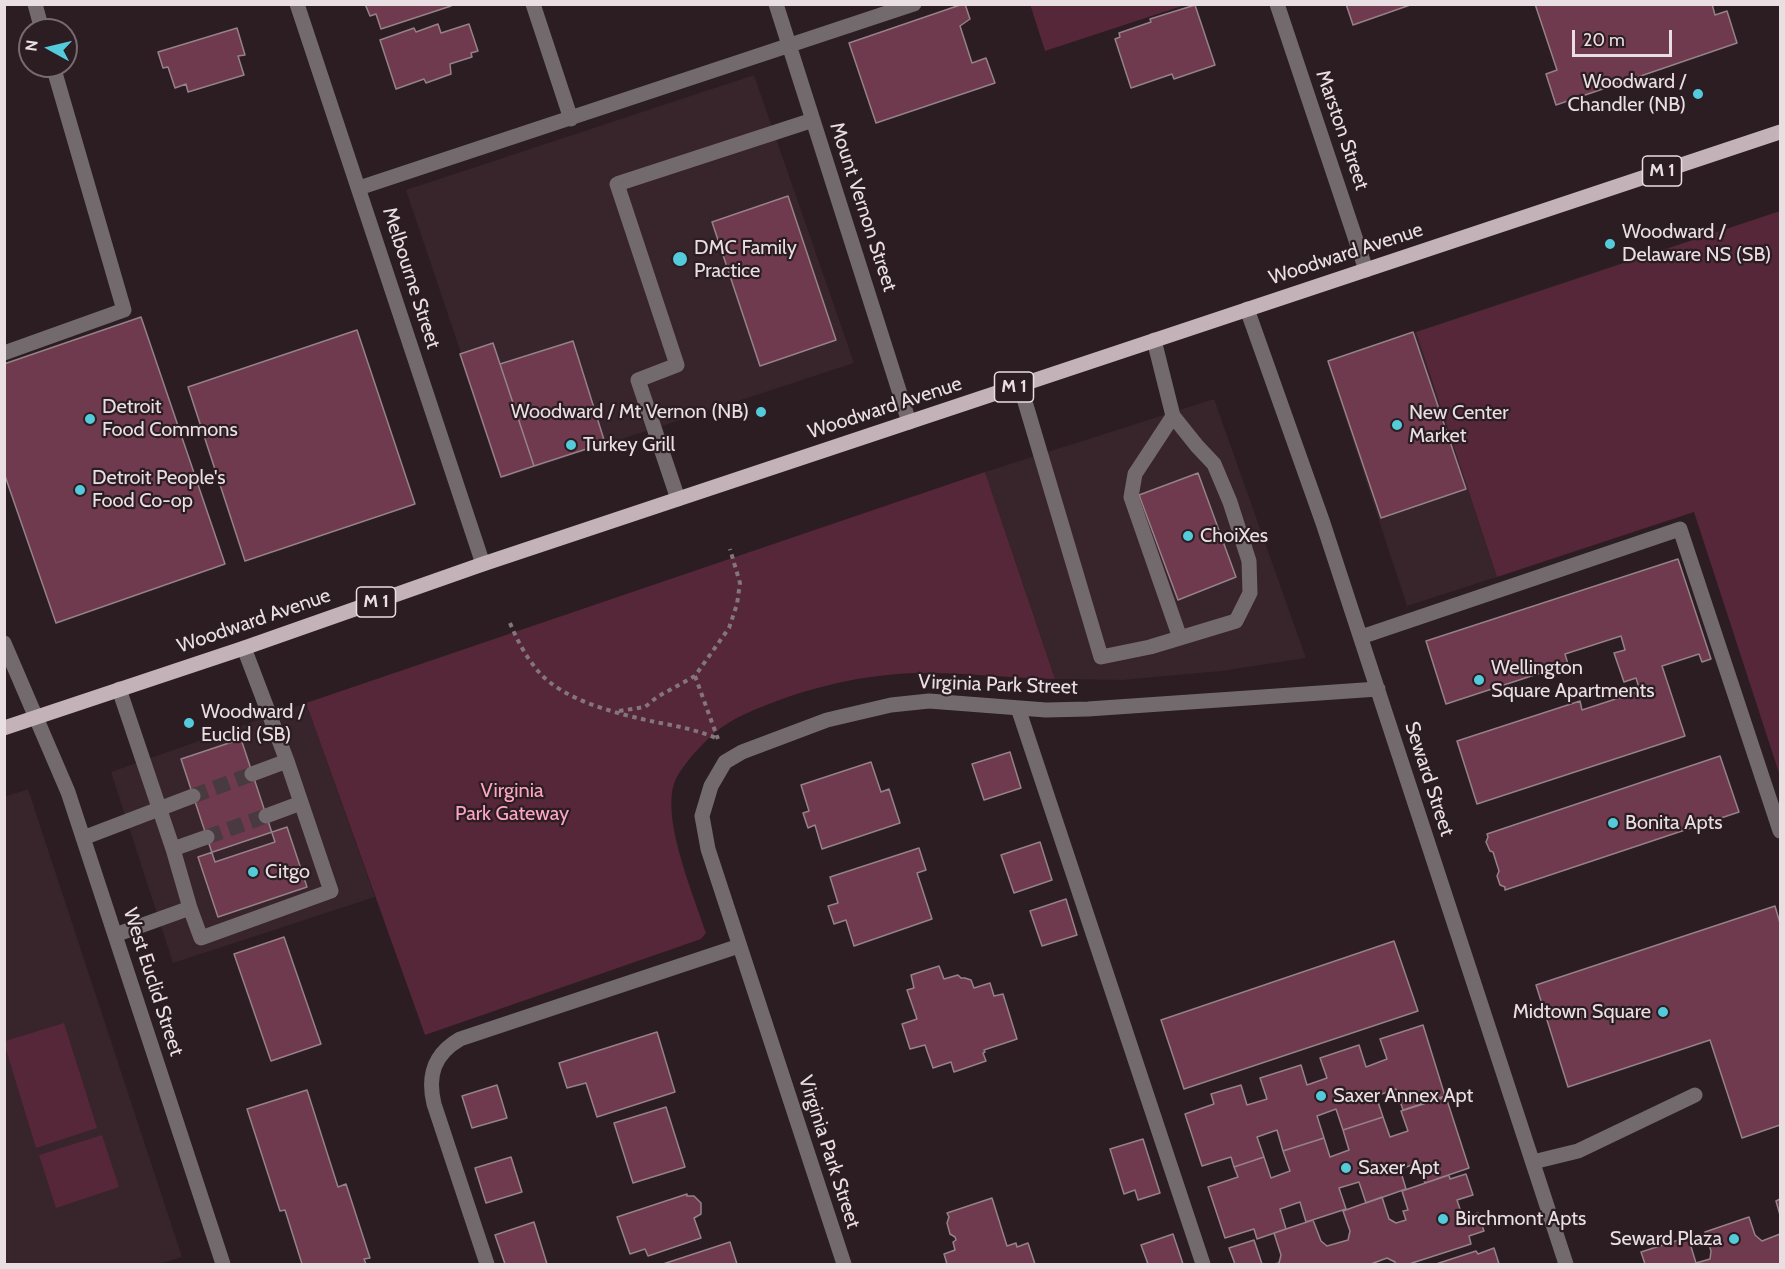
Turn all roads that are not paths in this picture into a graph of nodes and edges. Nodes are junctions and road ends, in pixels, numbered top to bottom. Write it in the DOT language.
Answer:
graph roads {
  1 [pos="297,4"];
  2 [pos="533,4"];
  3 [pos="776,4"];
  4 [pos="914,4"];
  5 [pos="1277,4"];
  6 [pos="790,46"];
  7 [pos="56,78"];
  8 [pos="571,119"];
  9 [pos="813,120"];
  10 [pos="1780,132"];
  11 [pos="359,188"];
  12 [pos="1366,270"];
  13 [pos="1246,309"];
  14 [pos="1154,340"];
  15 [pos="4,353"];
  16 [pos="1020,385"];
  17 [pos="1173,416"];
  18 [pos="909,422"];
  19 [pos="678,499"];
  20 [pos="483,564"];
  21 [pos="1361,636"];
  22 [pos="1180,638"];
  23 [pos="4,643"];
  24 [pos="244,648"];
  25 [pos="119,689"];
  26 [pos="1378,690"];
  27 [pos="1017,708"];
  28 [pos="35,717"];
  29 [pos="4,728"];
  30 [pos="287,761"];
  31 [pos="252,774"];
  32 [pos="193,796"];
  33 [pos="302,804"];
  34 [pos="160,810"];
  35 [pos="266,816"];
  36 [pos="1780,831"];
  37 [pos="207,837"];
  38 [pos="83,838"];
  39 [pos="173,849"];
  40 [pos="190,908"];
  41 [pos="115,935"];
  42 [pos="739,946"];
  43 [pos="1695,1095"];
  44 [pos="1533,1162"];
  45 [pos="223,1264"];
  46 [pos="487,1264"];
  47 [pos="844,1264"];
  48 [pos="1203,1264"];
  49 [pos="1566,1264"];
  1 -- 11 [label="street, Melbourne Street"];
  2 -- 8 [label="street"];
  3 -- 6 [label="street, Mount Vernon Street"];
  4 -- 6 [label="street"];
  5 -- 12 [label="street, Marston Street"];
  6 -- 8 [label="street"];
  6 -- 9 [label="street, Mount Vernon Street"];
  7 -- 15 [label="street"];
  8 -- 11 [label="street"];
  9 -- 18 [label="street, Mount Vernon Street"];
  9 -- 19 [label="street"];
  10 -- 12 [label="main road, Woodward Avenue / M 1"];
  11 -- 20 [label="street, Melbourne Street"];
  12 -- 13 [label="main road, Woodward Avenue / M 1"];
  13 -- 14 [label="main road, Woodward Avenue / M 1"];
  13 -- 21 [label="street, Seward Street"];
  14 -- 16 [label="main road, Woodward Avenue / M 1"];
  14 -- 17 [label="street"];
  16 -- 18 [label="main road, Woodward Avenue / M 1"];
  16 -- 22 [label="street"];
  17 -- 22 [label="street"];
  17 -- 22 [label="street"];
  18 -- 19 [label="main road, Woodward Avenue / M 1"];
  19 -- 20 [label="main road, Woodward Avenue / M 1"];
  20 -- 24 [label="main road, Woodward Avenue / M 1"];
  21 -- 26 [label="street, Seward Street"];
  21 -- 36 [label="street"];
  23 -- 28 [label="street, West Euclid Street"];
  24 -- 25 [label="main road, Woodward Avenue / M 1"];
  24 -- 30 [label="street"];
  25 -- 28 [label="main road, Woodward Avenue / M 1"];
  25 -- 34 [label="street"];
  26 -- 27 [label="street, Virginia Park Street"];
  26 -- 44 [label="street, Seward Street"];
  27 -- 42 [label="street, Virginia Park Street"];
  27 -- 48 [label="street"];
  28 -- 29 [label="main road, Woodward Avenue / M 1"];
  28 -- 38 [label="street, West Euclid Street"];
  30 -- 31 [label="street"];
  30 -- 33 [label="street"];
  32 -- 34 [label="street"];
  33 -- 35 [label="street"];
  33 -- 40 [label="street"];
  34 -- 38 [label="street"];
  34 -- 39 [label="street"];
  37 -- 39 [label="street"];
  38 -- 41 [label="street, West Euclid Street"];
  39 -- 40 [label="street"];
  40 -- 41 [label="street"];
  41 -- 45 [label="street, West Euclid Street"];
  42 -- 46 [label="street"];
  42 -- 47 [label="street, Virginia Park Street"];
  43 -- 44 [label="street"];
  44 -- 49 [label="street, Seward Street"];
}
